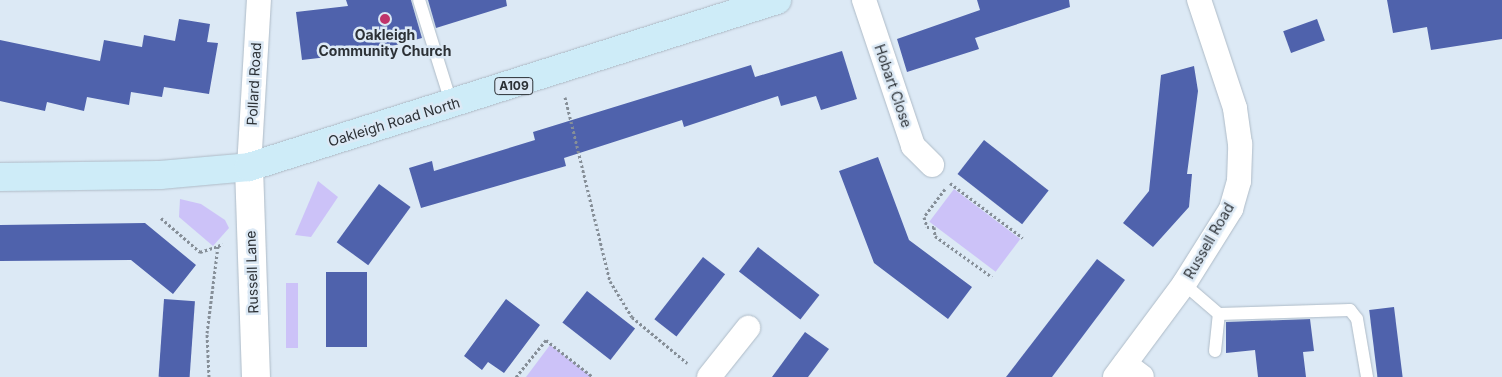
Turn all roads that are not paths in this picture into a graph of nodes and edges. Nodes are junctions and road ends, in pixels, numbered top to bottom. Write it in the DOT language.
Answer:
graph roads {
  1 [pos="259,0"];
  2 [pos="419,0"];
  3 [pos="777,0"];
  4 [pos="864,0"];
  5 [pos="1199,0"];
  6 [pos="452,104"];
  7 [pos="932,165"];
  8 [pos="249,167"];
  9 [pos="0,177"];
  10 [pos="1184,284"];
  11 [pos="1219,314"];
  12 [pos="748,328"];
  13 [pos="1215,351"];
  14 [pos="1127,373"];
  15 [pos="701,374"];
  16 [pos="256,377"];
  17 [pos="1367,377"];
  1 -- 8 [label="street, Pollard Road"];
  2 -- 6 [label="lane"];
  3 -- 6 [label="main road, Oakleigh Road North / A109"];
  4 -- 7 [label="street, Hobart Close"];
  5 -- 10 [label="street, Russell Road"];
  6 -- 8 [label="main road, Oakleigh Road North / A109"];
  8 -- 9 [label="main road, Oakleigh Road North / A109"];
  8 -- 16 [label="main road, Russell Lane"];
  10 -- 11 [label="lane"];
  10 -- 14 [label="street, Russell Road"];
  11 -- 13 [label="lane"];
  11 -- 17 [label="lane"];
  12 -- 15 [label="street"];
}
